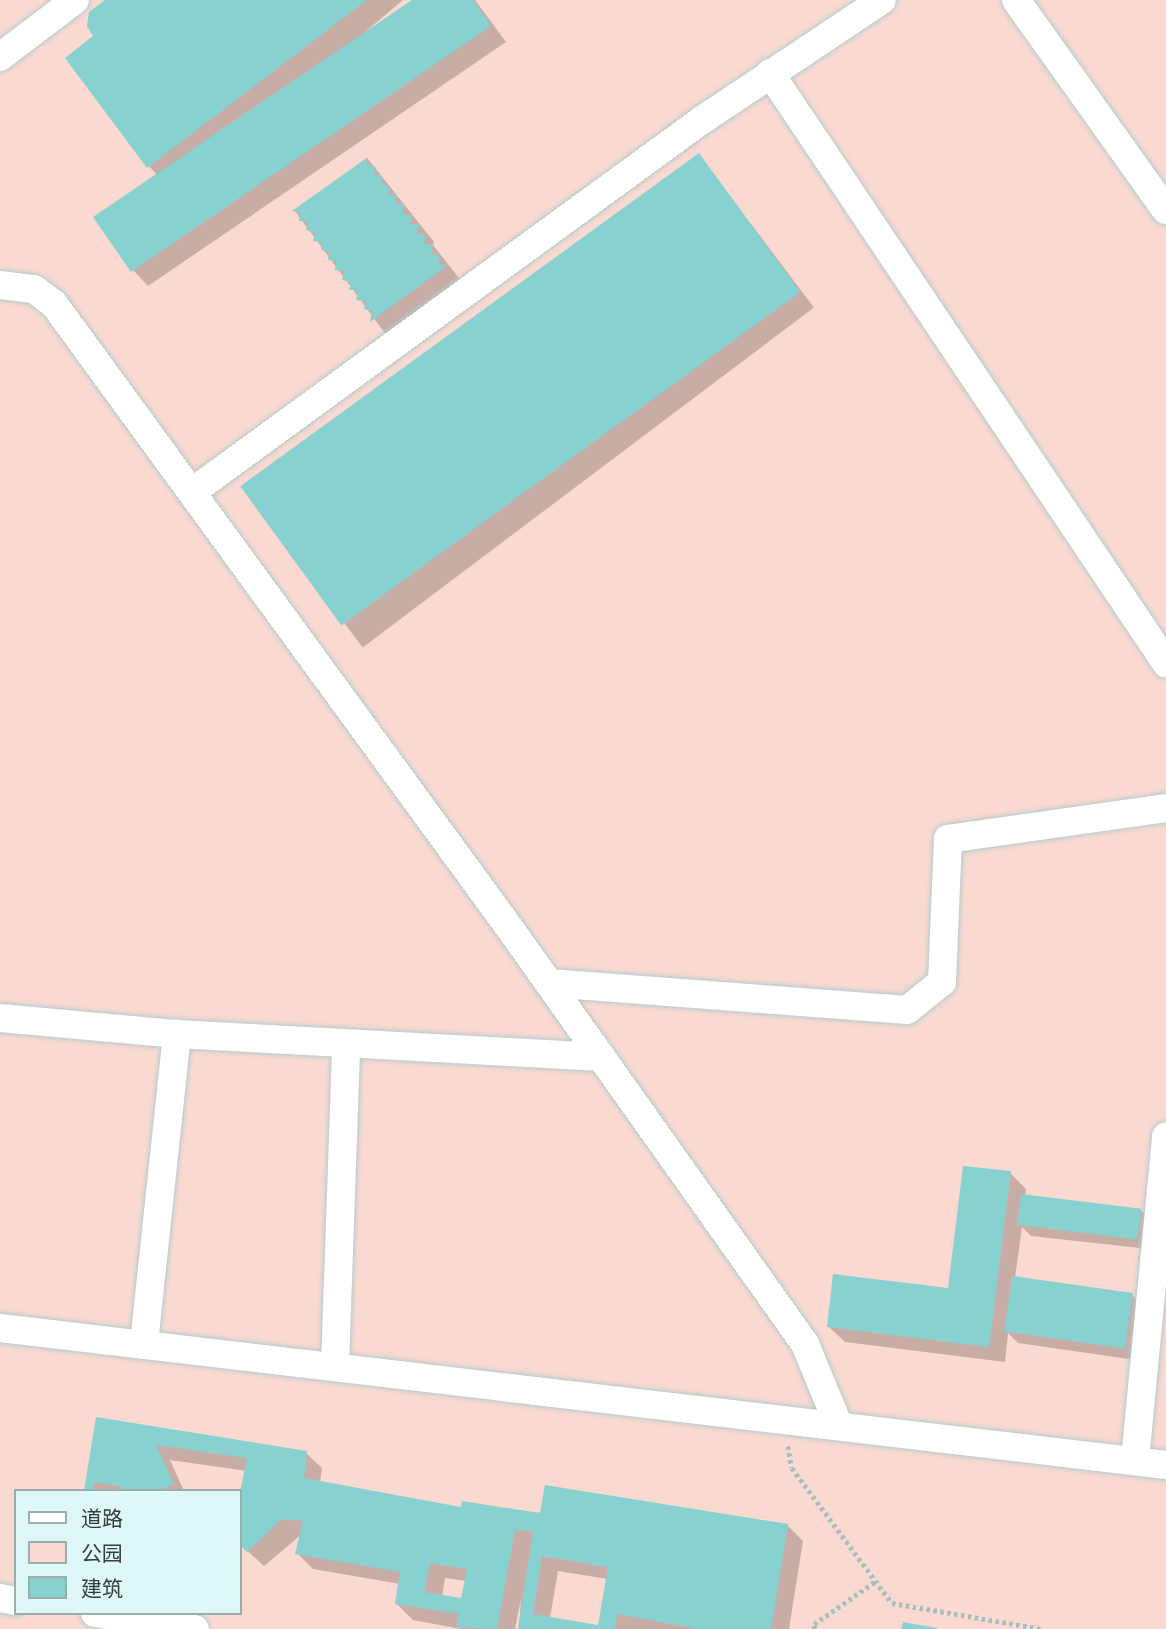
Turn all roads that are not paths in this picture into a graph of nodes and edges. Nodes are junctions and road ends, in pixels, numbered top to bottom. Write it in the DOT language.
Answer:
graph roads {
  1 [pos="75,0"];
  2 [pos="882,0"];
  3 [pos="1016,0"];
  4 [pos="0,57"];
  5 [pos="769,73"];
  6 [pos="1166,210"];
  7 [pos="0,285"];
  8 [pos="192,492"];
  9 [pos="1166,663"];
  10 [pos="1166,808"];
  11 [pos="549,983"];
  12 [pos="0,1018"];
  13 [pos="177,1034"];
  14 [pos="346,1044"];
  15 [pos="601,1057"];
  16 [pos="1166,1136"];
  17 [pos="1163,1189"];
  18 [pos="0,1328"];
  19 [pos="144,1343"];
  20 [pos="335,1366"];
  21 [pos="838,1424"];
  22 [pos="1135,1460"];
  23 [pos="1166,1465"];
  24 [pos="108,1615"];
  25 [pos="195,1629"];
  1 -- 4 [label="street"];
  2 -- 5 [label="street"];
  3 -- 6 [label="street"];
  5 -- 8 [label="street"];
  5 -- 9 [label="street"];
  7 -- 8 [label="street"];
  8 -- 11 [label="street"];
  10 -- 11 [label="street"];
  11 -- 15 [label="street"];
  12 -- 13 [label="street"];
  13 -- 14 [label="street"];
  13 -- 19 [label="street"];
  14 -- 15 [label="street"];
  14 -- 20 [label="street"];
  15 -- 21 [label="street"];
  16 -- 17 [label="street"];
  17 -- 22 [label="street"];
  18 -- 19 [label="street"];
  19 -- 20 [label="street"];
  20 -- 21 [label="street"];
  21 -- 22 [label="street"];
  22 -- 23 [label="street"];
  24 -- 25 [label="street"];
}
